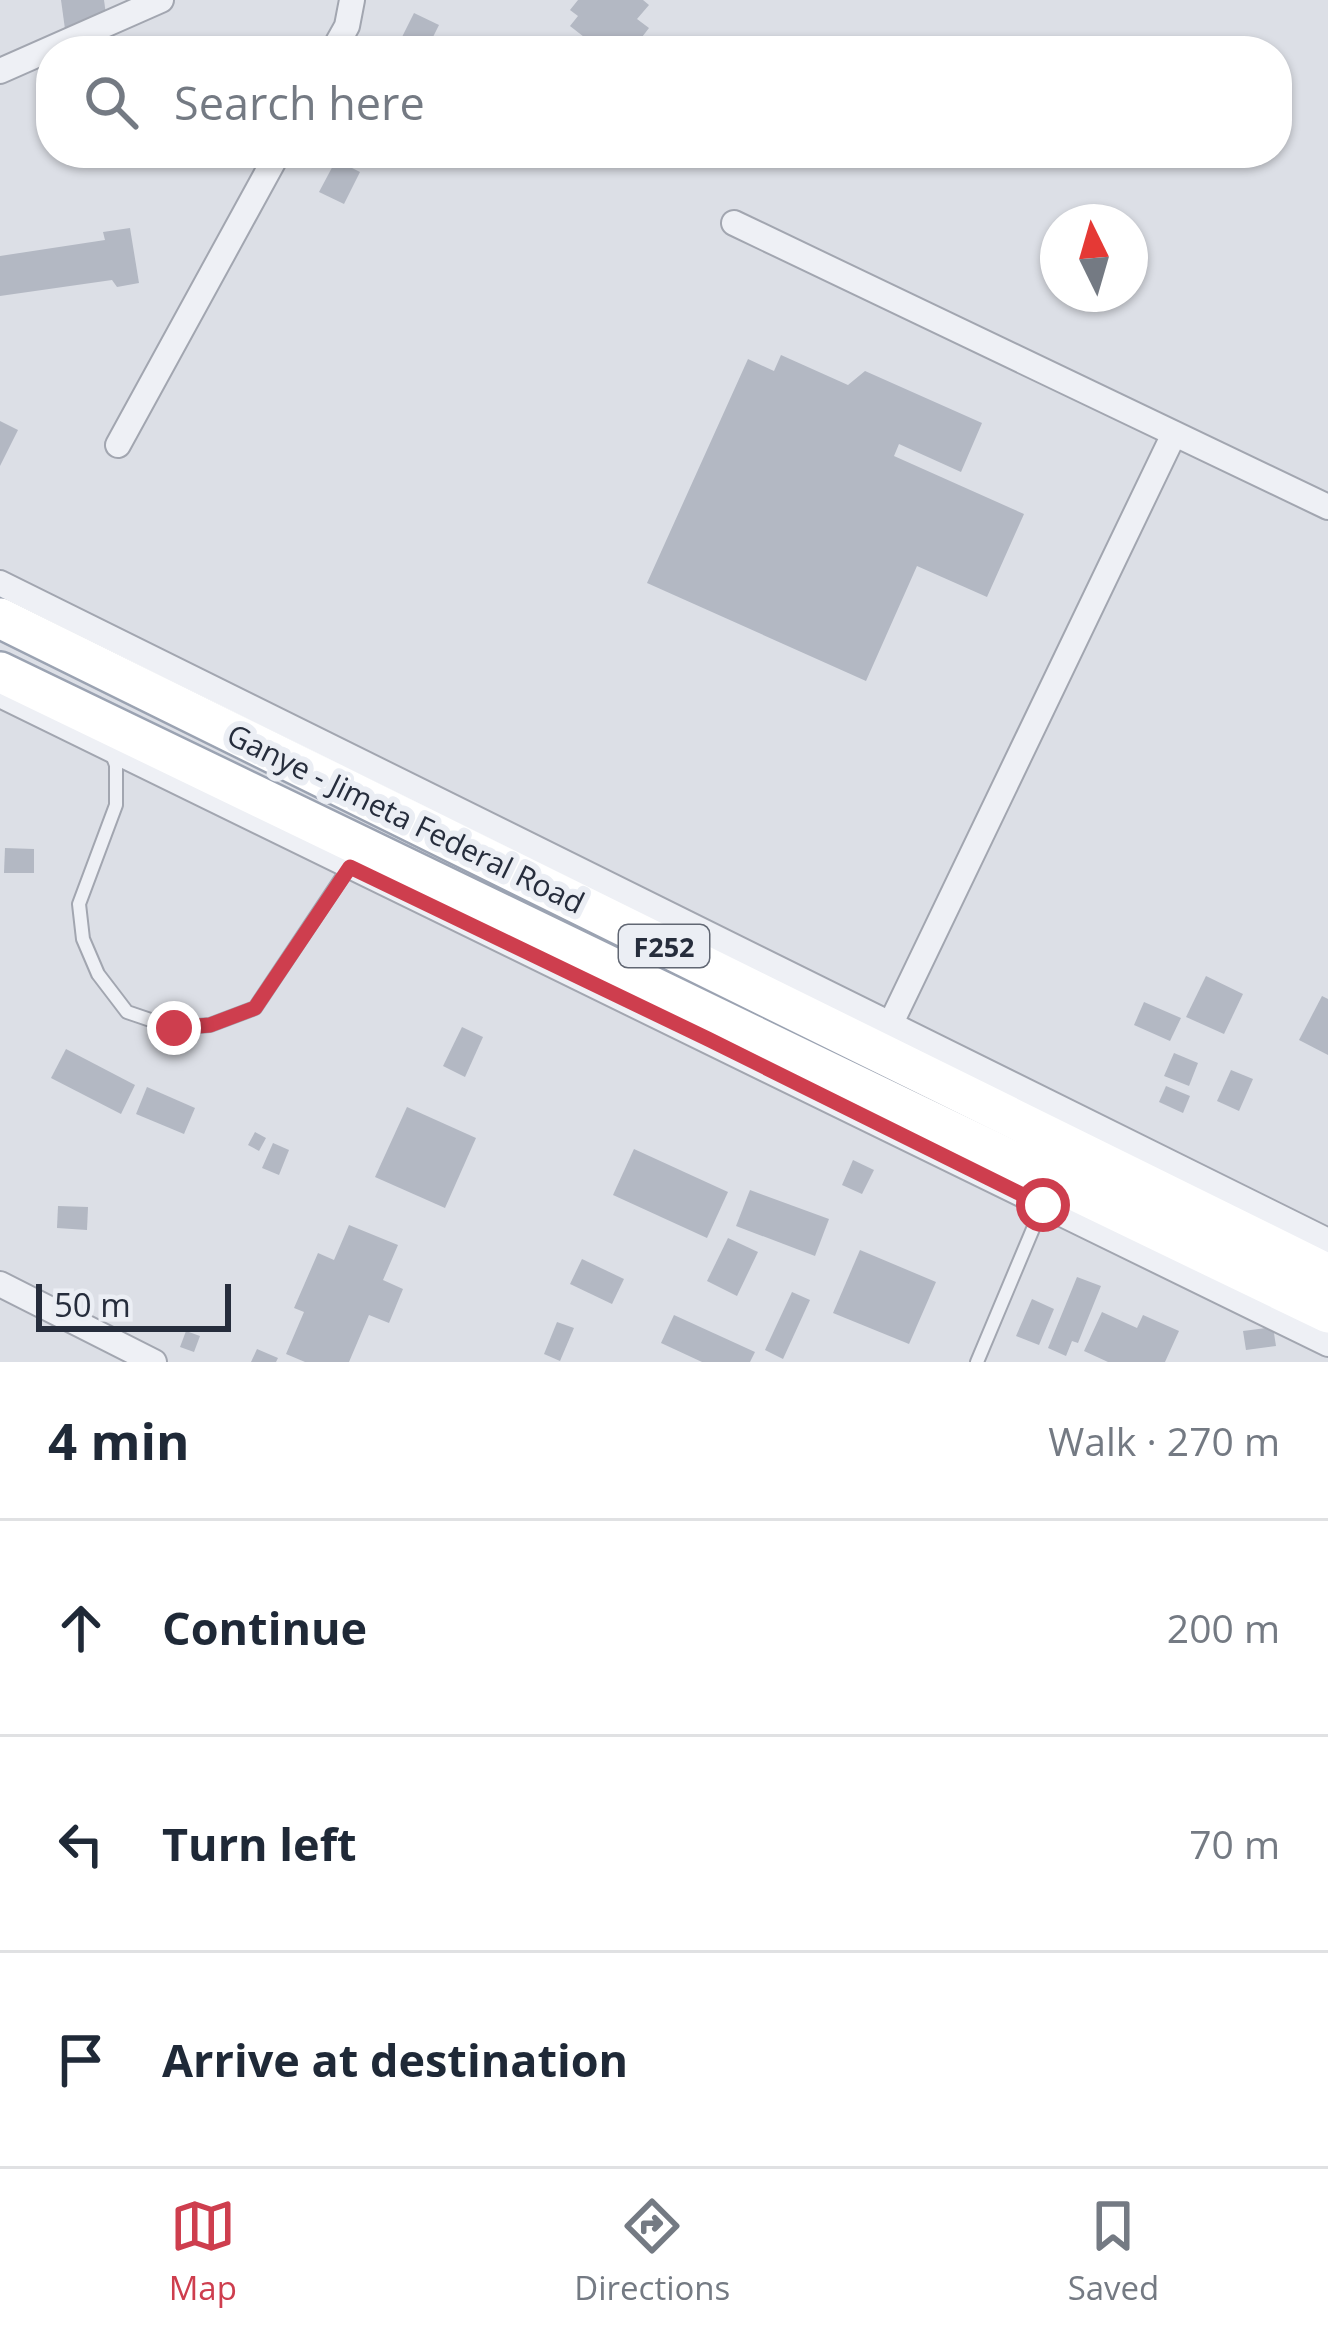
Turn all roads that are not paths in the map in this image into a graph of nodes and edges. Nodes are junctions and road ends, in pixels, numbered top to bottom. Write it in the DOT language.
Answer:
graph roads {
  1 [pos="161,0"];
  2 [pos="352,0"];
  3 [pos="79,36"];
  4 [pos="341,36"];
  5 [pos="36,55"];
  6 [pos="0,71"];
  7 [pos="270,168"];
  8 [pos="734,224"];
  9 [pos="1174,434"];
  10 [pos="118,445"];
  11 [pos="1328,507"];
  12 [pos="0,583"];
  13 [pos="0,618"];
  14 [pos="0,672"];
  15 [pos="0,695"];
  16 [pos="111,751"];
  17 [pos="350,867"];
  18 [pos="891,1023"];
  19 [pos="1043,1205"];
  20 [pos="1328,1241"];
  21 [pos="1328,1274"];
  22 [pos="0,1284"];
  23 [pos="1328,1313"];
  24 [pos="1328,1344"];
  25 [pos="154,1362"];
  26 [pos="977,1362"];
  1 -- 3 [label="street"];
  2 -- 4 [label="street"];
  5 -- 6 [label="street"];
  7 -- 10 [label="street"];
  8 -- 9 [label="street"];
  9 -- 11 [label="street"];
  9 -- 18 [label="street"];
  12 -- 18 [label="street"];
  13 -- 21 [label="main road, Ganye - Jimeta Federal Road / F252"];
  14 -- 23 [label="main road, Ganye - Jimeta Federal Road / F252"];
  15 -- 16 [label="street"];
  16 -- 17 [label="street"];
  16 -- 17 [label="lane"];
  17 -- 19 [label="street"];
  18 -- 20 [label="street"];
  19 -- 24 [label="street"];
  19 -- 26 [label="lane"];
  22 -- 25 [label="street"];
}
